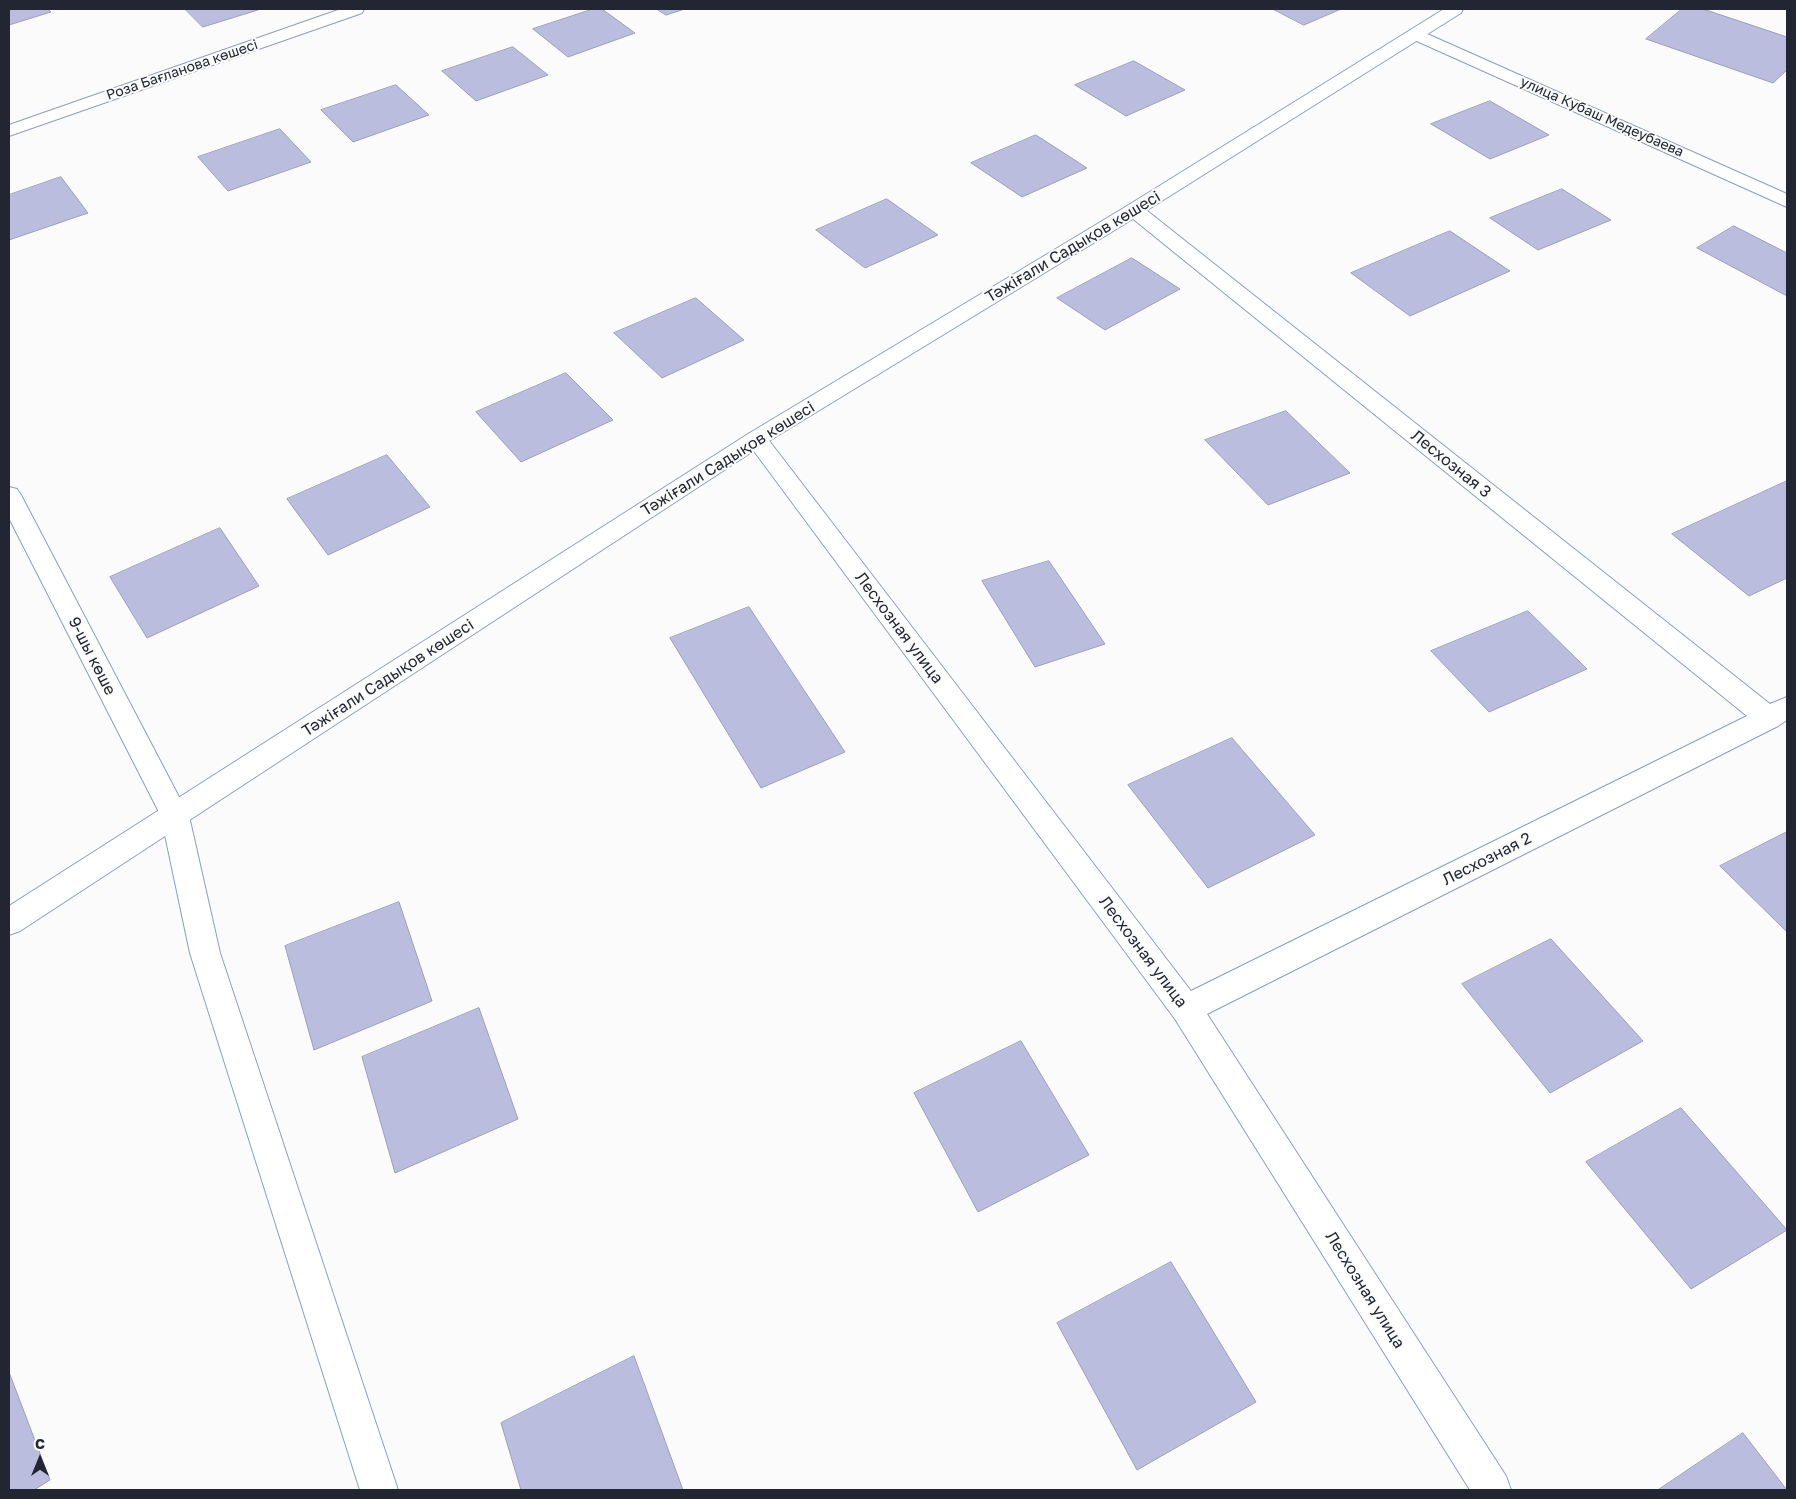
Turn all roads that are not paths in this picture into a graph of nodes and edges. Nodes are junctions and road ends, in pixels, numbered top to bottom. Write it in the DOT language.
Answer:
graph roads {
  1 [pos="356,9"];
  2 [pos="1455,9"];
  3 [pos="1416,34"];
  4 [pos="9,131"];
  5 [pos="1787,201"];
  6 [pos="1134,210"];
  7 [pos="756,439"];
  8 [pos="9,495"];
  9 [pos="1778,712"];
  10 [pos="175,816"];
  11 [pos="9,922"];
  12 [pos="1186,1009"];
  13 [pos="379,1490"];
  14 [pos="1492,1490"];
  1 -- 4 [label="street, Роза Бағланова көшесi"];
  2 -- 3 [label="street, Тәжіғали Садықов көшесі"];
  3 -- 5 [label="street, улица Кубаш Медеубаева"];
  3 -- 6 [label="street, Тәжіғали Садықов көшесі"];
  6 -- 7 [label="street, Тәжіғали Садықов көшесі"];
  6 -- 9 [label="street, Лесхозная 3"];
  7 -- 10 [label="street, Тәжіғали Садықов көшесі"];
  7 -- 12 [label="street, Лесхозная улица"];
  8 -- 10 [label="street, 9-шы көше"];
  9 -- 12 [label="street, Лесхозная 2"];
  10 -- 11 [label="street, Тәжіғали Садықов көшесі"];
  10 -- 13 [label="street, 9-шы көше"];
  12 -- 14 [label="street, Лесхозная улица"];
}
